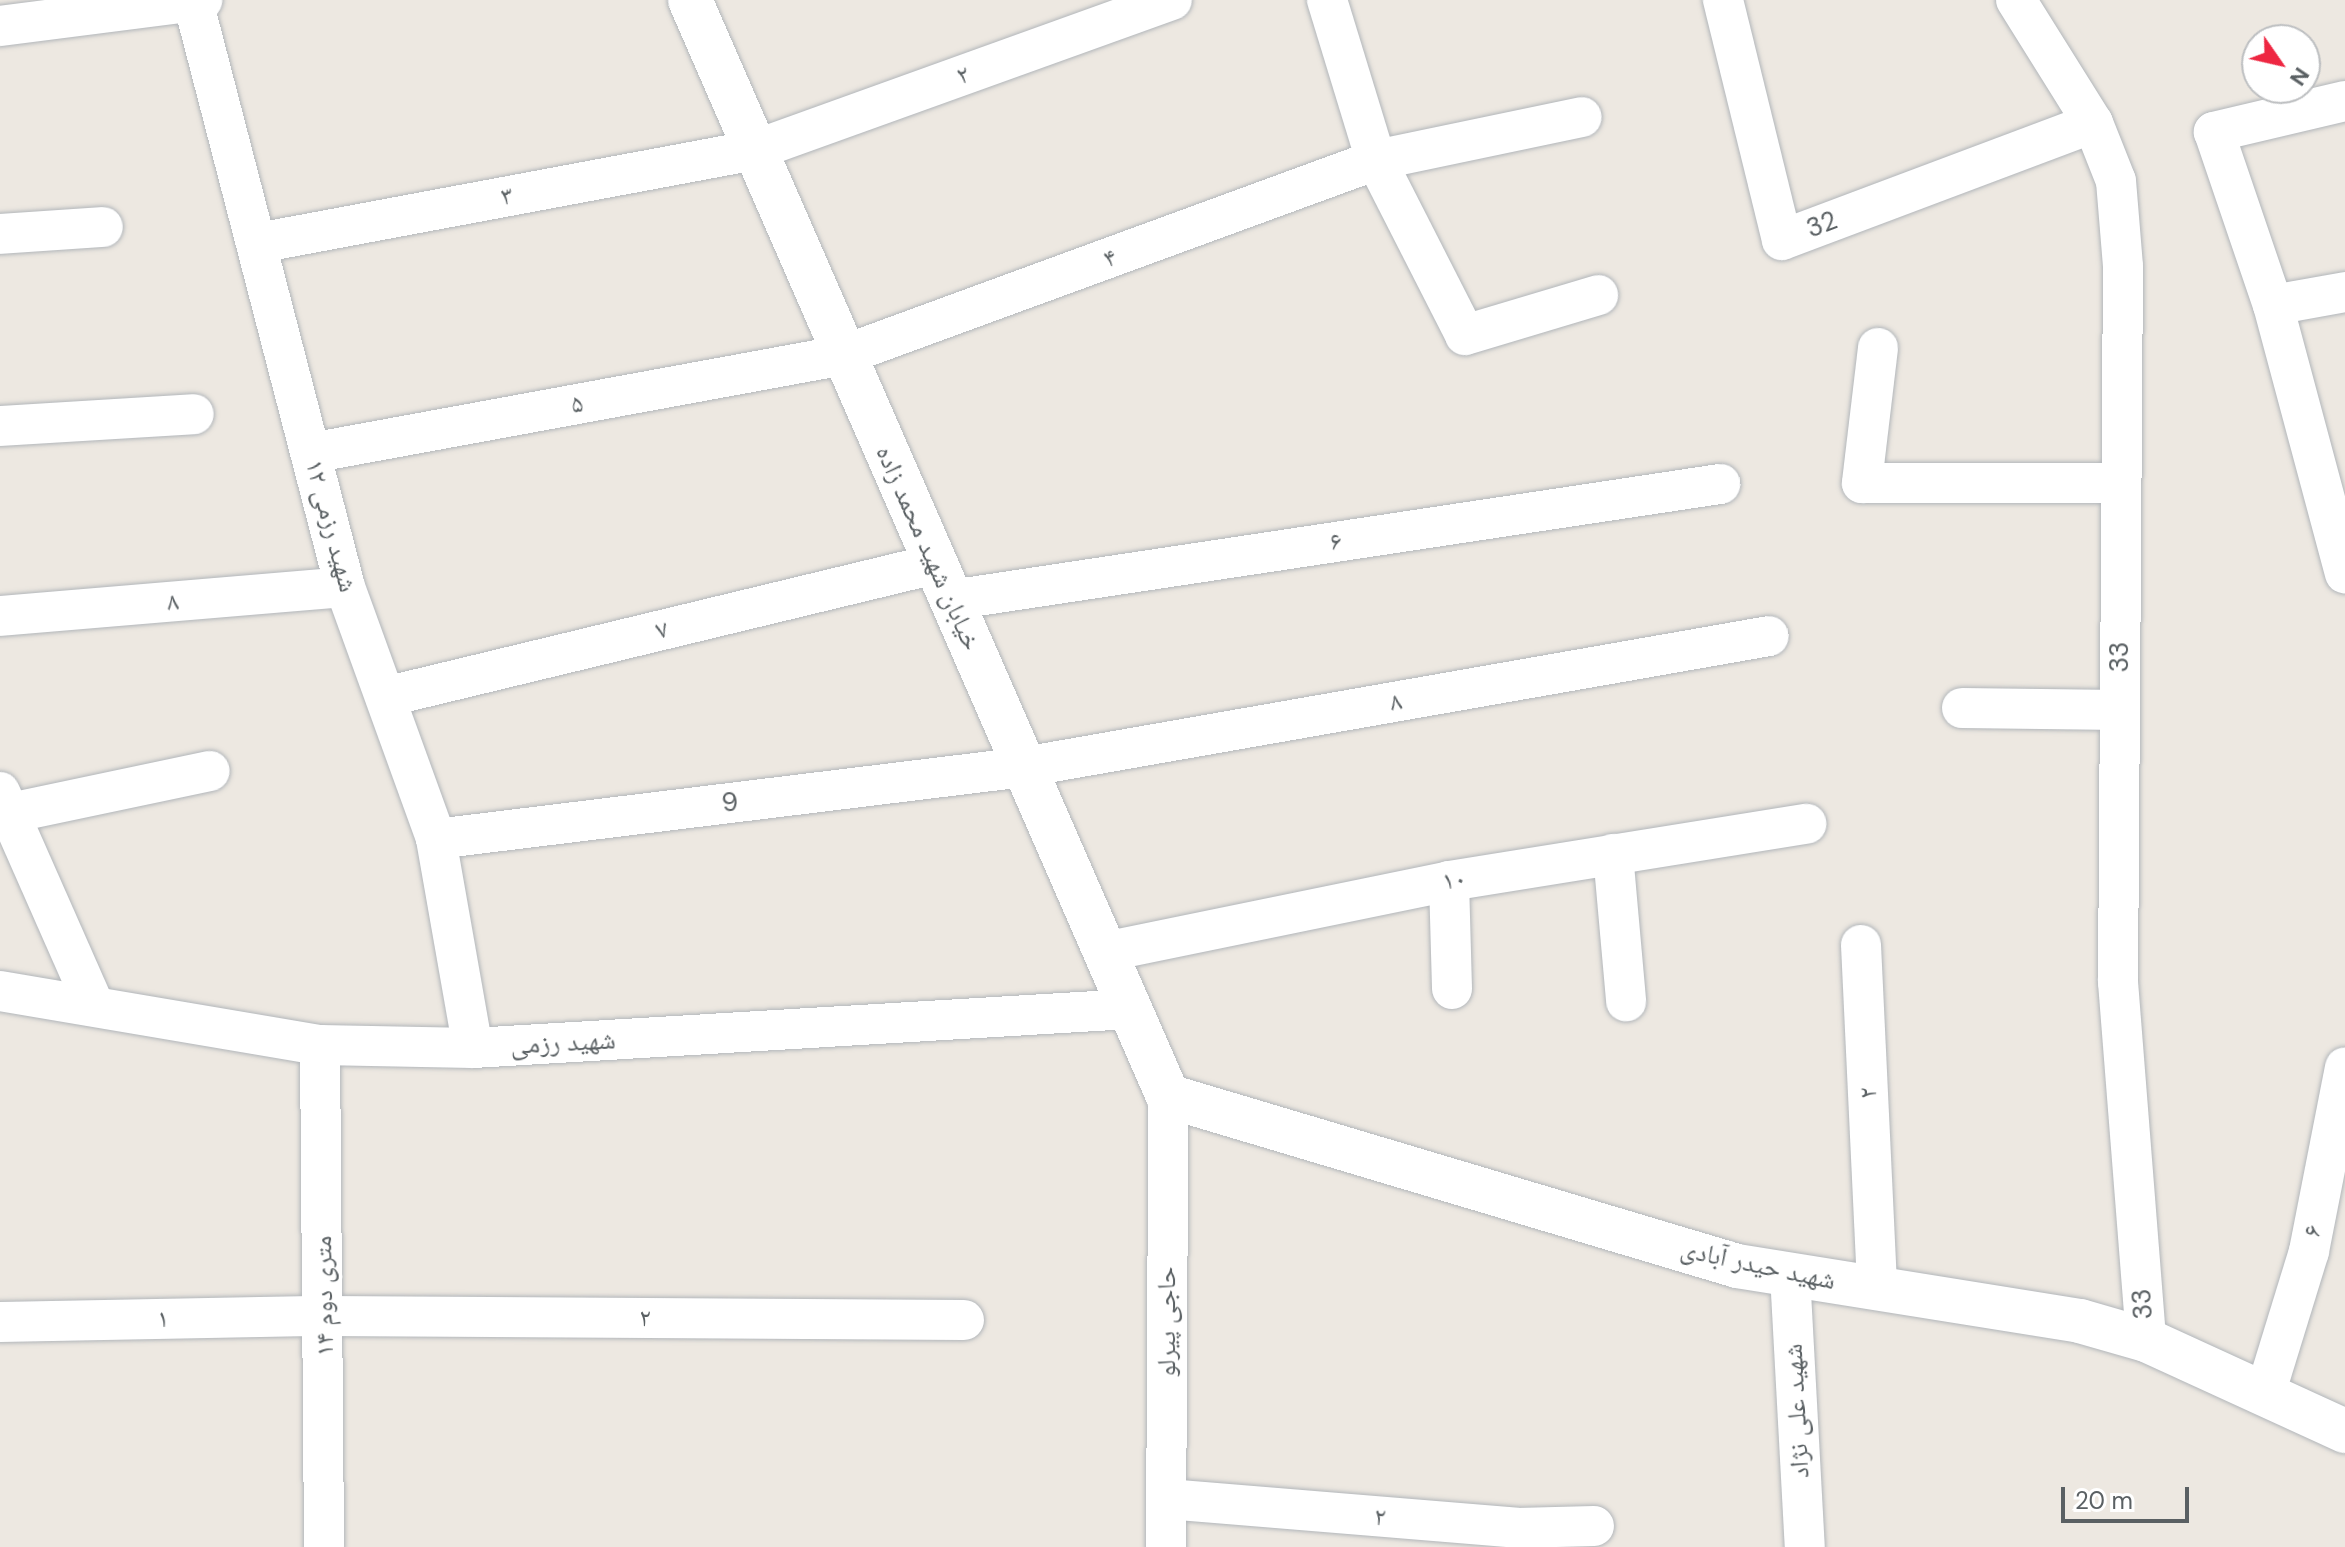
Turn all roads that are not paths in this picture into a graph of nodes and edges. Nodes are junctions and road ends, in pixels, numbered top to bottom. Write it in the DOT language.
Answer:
graph roads {
  1 [pos="202,0"];
  2 [pos="690,0"];
  3 [pos="1172,0"];
  4 [pos="1327,0"];
  5 [pos="1723,0"];
  6 [pos="2016,0"];
  7 [pos="193,1"];
  8 [pos="0,26"];
  9 [pos="2345,101"];
  10 [pos="1582,117"];
  11 [pos="2093,123"];
  12 [pos="755,150"];
  13 [pos="1376,160"];
  14 [pos="103,227"];
  15 [pos="0,234"];
  16 [pos="258,243"];
  17 [pos="2345,292"];
  18 [pos="1598,295"];
  19 [pos="2273,305"];
  20 [pos="1878,348"];
  21 [pos="844,355"];
  22 [pos="194,414"];
  23 [pos="0,426"];
  24 [pos="311,453"];
  25 [pos="2121,483"];
  26 [pos="1720,484"];
  27 [pos="2345,573"];
  28 [pos="943,582"];
  29 [pos="345,587"];
  30 [pos="0,616"];
  31 [pos="1769,636"];
  32 [pos="389,696"];
  33 [pos="1962,708"];
  34 [pos="2120,710"];
  35 [pos="1024,767"];
  36 [pos="210,771"];
  37 [pos="5,803"];
  38 [pos="1806,824"];
  39 [pos="436,839"];
  40 [pos="1613,854"];
  41 [pos="1449,881"];
  42 [pos="1861,945"];
  43 [pos="1104,952"];
  44 [pos="1452,989"];
  45 [pos="0,991"];
  46 [pos="1626,1001"];
  47 [pos="94,1005"];
  48 [pos="1129,1009"];
  49 [pos="320,1045"];
  50 [pos="473,1048"];
  51 [pos="2345,1067"];
  52 [pos="1168,1096"];
  53 [pos="1790,1274"];
  54 [pos="1877,1289"];
  55 [pos="325,1316"];
  56 [pos="964,1320"];
  57 [pos="0,1322"];
  58 [pos="2146,1340"];
  59 [pos="2266,1391"];
  60 [pos="2345,1431"];
  61 [pos="1167,1499"];
  62 [pos="1594,1526"];
  63 [pos="1517,1538"];
  64 [pos="324,1547"];
  65 [pos="1166,1547"];
  66 [pos="1805,1547"];
  1 -- 7 [label="street"];
  2 -- 12 [label="street, خیابان شهید محمد زاده"];
  3 -- 12 [label="street, ۲"];
  4 -- 13 [label="street"];
  5 -- 11 [label="street, 32"];
  6 -- 11 [label="street, 33"];
  7 -- 8 [label="street"];
  7 -- 16 [label="street, شهید رزمی ۱۲"];
  9 -- 19 [label="street"];
  10 -- 13 [label="street, ۴"];
  11 -- 25 [label="street, 33"];
  12 -- 16 [label="street, ۳"];
  12 -- 21 [label="street, خیابان شهید محمد زاده"];
  13 -- 18 [label="street"];
  13 -- 21 [label="street, ۴"];
  14 -- 15 [label="street"];
  16 -- 24 [label="street, شهید رزمی ۱۲"];
  17 -- 19 [label="street"];
  19 -- 27 [label="street"];
  20 -- 25 [label="street"];
  21 -- 24 [label="street, ۵"];
  21 -- 28 [label="street, خیابان شهید محمد زاده"];
  22 -- 23 [label="street"];
  24 -- 29 [label="street, شهید رزمی ۱۲"];
  25 -- 34 [label="street, 33"];
  26 -- 28 [label="street, ۶"];
  28 -- 32 [label="street, ۷"];
  28 -- 35 [label="street, خیابان شهید محمد زاده"];
  29 -- 30 [label="street, ۸"];
  29 -- 32 [label="street, شهید رزمی ۱۲"];
  31 -- 35 [label="street, ۸"];
  32 -- 39 [label="street, شهید رزمی ۱۲"];
  33 -- 34 [label="street"];
  34 -- 58 [label="street, 33"];
  35 -- 39 [label="street, 9"];
  35 -- 43 [label="street, خیابان شهید محمد زاده"];
  36 -- 37 [label="street"];
  37 -- 47 [label="street"];
  38 -- 40 [label="street, ۱۰"];
  39 -- 50 [label="street, شهید رزمی ۱۲"];
  40 -- 41 [label="street, ۱۰"];
  40 -- 46 [label="street"];
  41 -- 43 [label="street, ۱۰"];
  41 -- 44 [label="street"];
  42 -- 54 [label="street, ۲"];
  43 -- 48 [label="street, خیابان شهید محمد زاده"];
  45 -- 47 [label="street, شهید رزمی"];
  47 -- 49 [label="street, شهید رزمی"];
  48 -- 50 [label="street, شهید رزمی"];
  48 -- 52 [label="street, خیابان شهید محمد زاده"];
  49 -- 50 [label="street, شهید رزمی"];
  49 -- 55 [label="street, ۱۴ متری دوم"];
  51 -- 59 [label="street, ۶"];
  52 -- 53 [label="street, شهید حیدر آبادی"];
  52 -- 61 [label="street, حاجی پیرلو"];
  53 -- 54 [label="street, شهید حیدر آبادی"];
  53 -- 66 [label="street, شهید علی نژاد"];
  54 -- 58 [label="street, شهید حیدر آبادی"];
  55 -- 56 [label="street, ۲"];
  55 -- 57 [label="street, ۱"];
  55 -- 64 [label="street, ۱۴ متری دوم"];
  58 -- 59 [label="street, شهید حیدر آبادی"];
  59 -- 60 [label="street, شهید حیدر آبادی"];
  61 -- 63 [label="street, ۲"];
  61 -- 65 [label="street, حاجی پیرلو"];
  62 -- 63 [label="street, ۲"];
}
